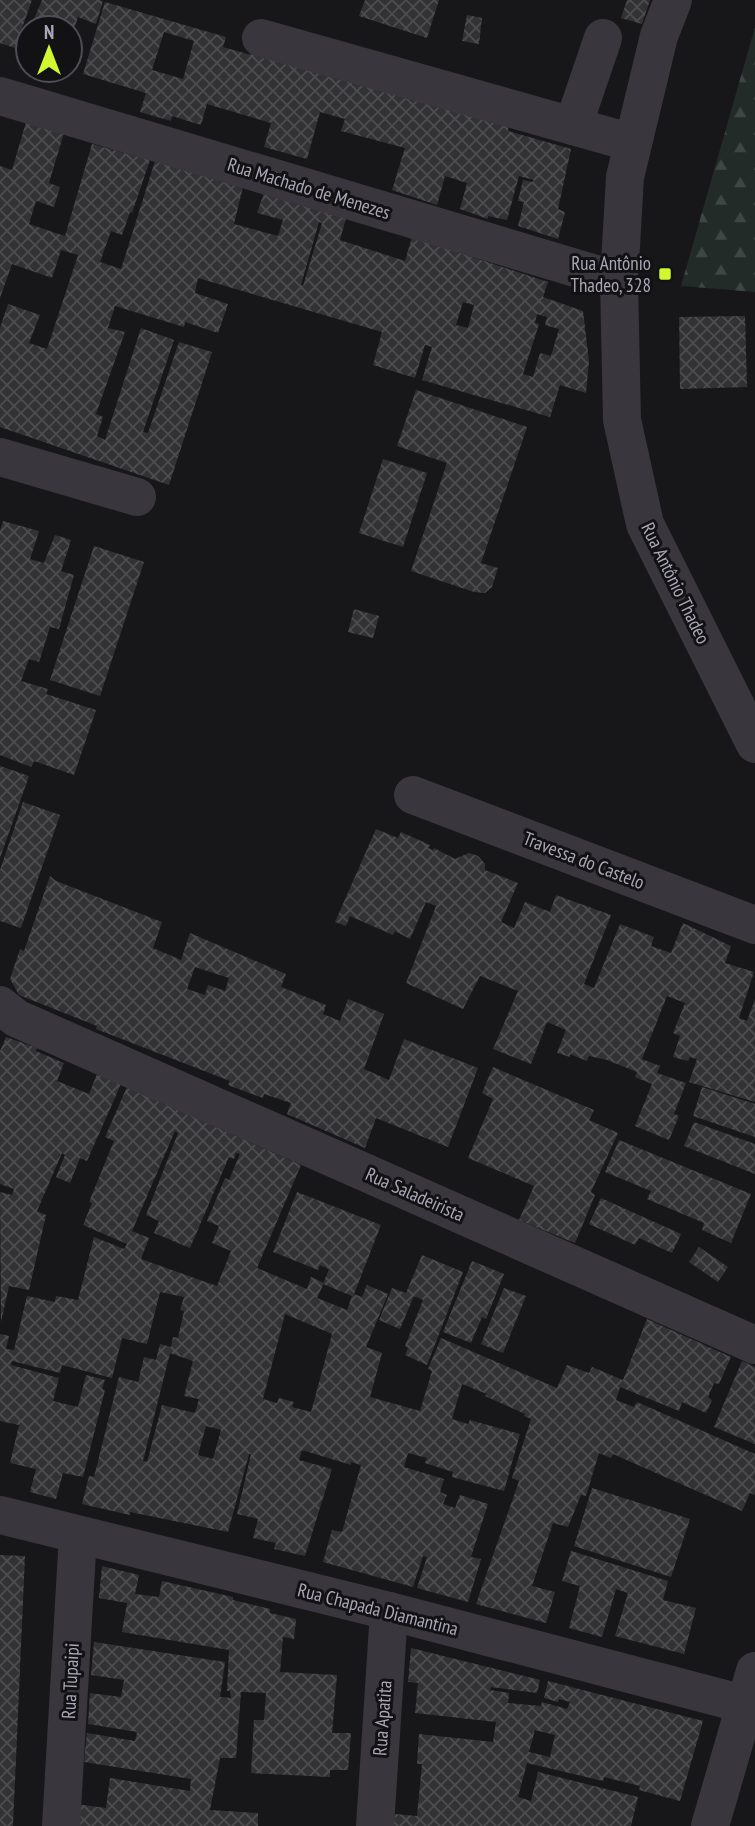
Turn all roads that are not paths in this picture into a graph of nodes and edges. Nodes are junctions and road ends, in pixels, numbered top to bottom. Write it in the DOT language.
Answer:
graph roads {
  1 [pos="673,0"];
  2 [pos="261,38"];
  3 [pos="603,38"];
  4 [pos="0,96"];
  5 [pos="573,126"];
  6 [pos="633,143"];
  7 [pos="619,281"];
  8 [pos="0,457"];
  9 [pos="137,497"];
  10 [pos="755,744"];
  11 [pos="413,795"];
  12 [pos="755,925"];
  13 [pos="0,1006"];
  14 [pos="755,1345"];
  15 [pos="0,1516"];
  16 [pos="78,1535"];
  17 [pos="389,1611"];
  18 [pos="752,1694"];
  19 [pos="61,1826"];
  20 [pos="375,1826"];
  21 [pos="710,1826"];
  1 -- 6 [label="street, Rua Antônio Thadeo"];
  2 -- 5 [label="street"];
  3 -- 5 [label="street"];
  4 -- 7 [label="street, Rua Machado de Menezes"];
  5 -- 6 [label="street"];
  6 -- 7 [label="street, Rua Antônio Thadeo"];
  7 -- 10 [label="street, Rua Antônio Thadeo"];
  8 -- 9 [label="street"];
  11 -- 12 [label="street, Travessa do Castelo"];
  13 -- 14 [label="street, Rua Saladeirista"];
  15 -- 16 [label="street, Rua Chapada Diamantina"];
  16 -- 17 [label="street, Rua Chapada Diamantina"];
  16 -- 19 [label="street, Rua Tupaipi"];
  17 -- 18 [label="street, Rua Chapada Diamantina"];
  17 -- 20 [label="street, Rua Apatita"];
  18 -- 21 [label="street"];
}
